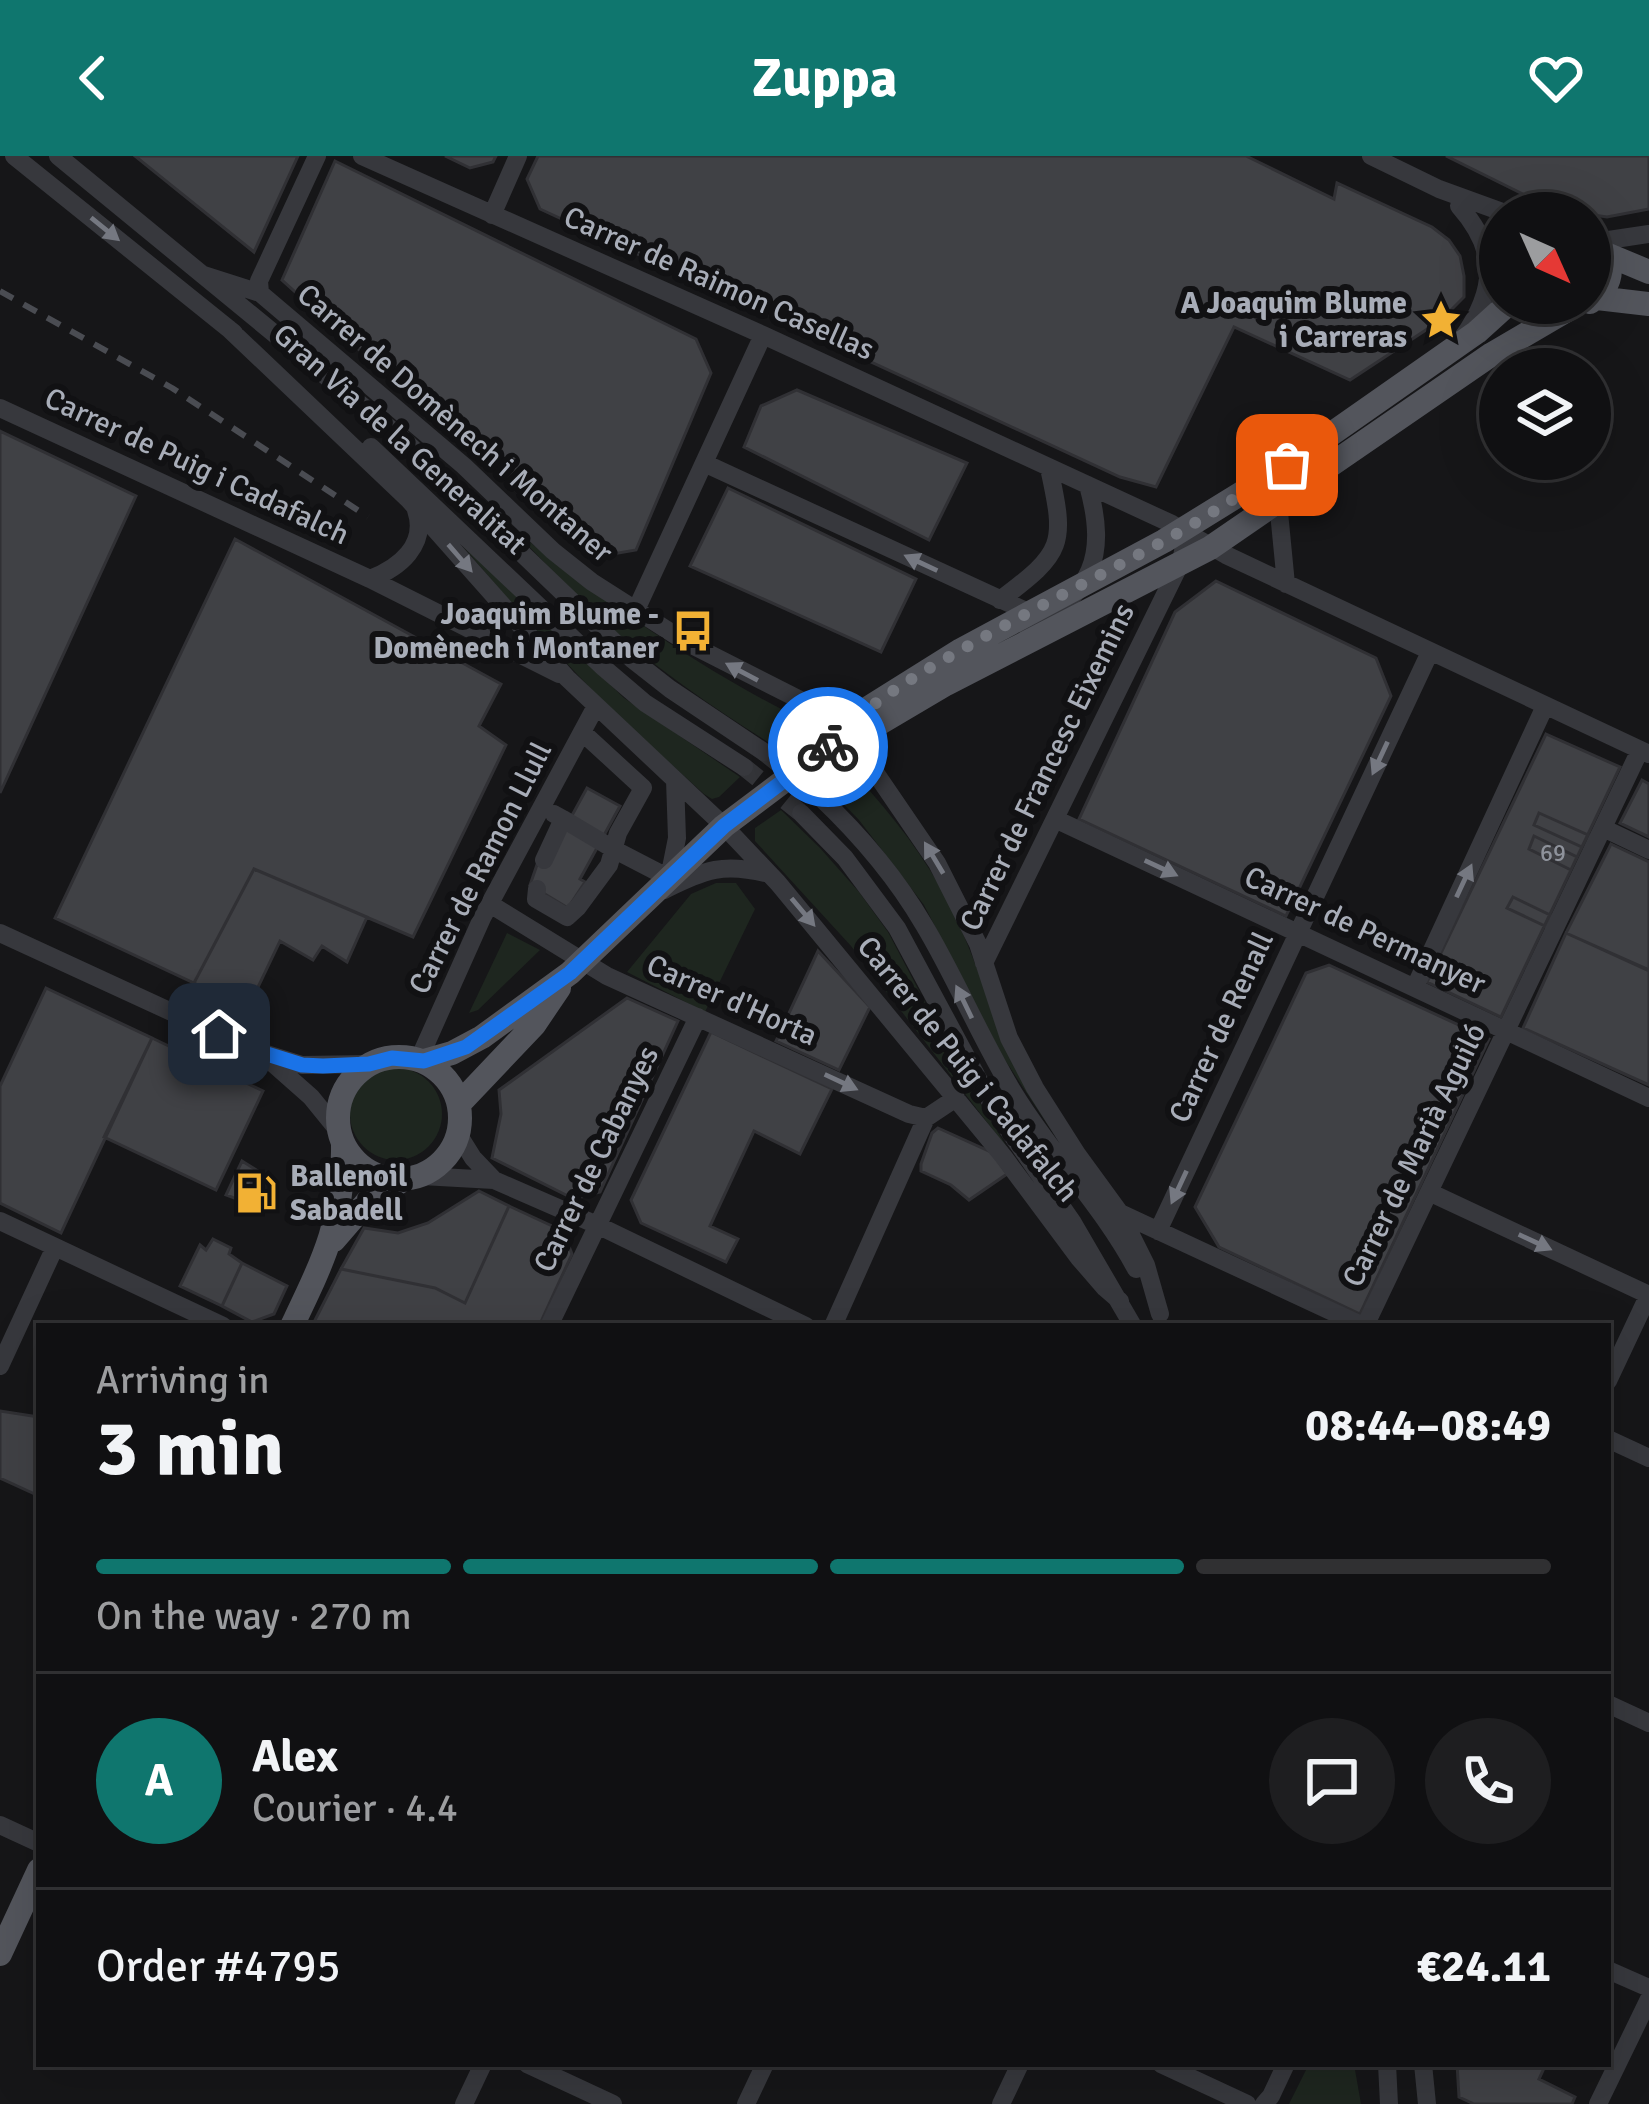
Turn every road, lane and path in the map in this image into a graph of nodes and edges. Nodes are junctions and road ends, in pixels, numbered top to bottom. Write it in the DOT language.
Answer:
graph roads {
  1 [pos="14,156"];
  2 [pos="58,156"];
  3 [pos="71,156"];
  4 [pos="317,156"];
  5 [pos="362,156"];
  6 [pos="518,156"];
  7 [pos="1371,156"];
  8 [pos="1439,189"];
  9 [pos="1479,204"];
  10 [pos="1460,206"];
  11 [pos="121,207"];
  12 [pos="492,214"];
  13 [pos="1479,224"];
  14 [pos="1649,234"];
  15 [pos="1611,242"];
  16 [pos="1611,252"];
  17 [pos="1649,272"];
  18 [pos="205,274"];
  19 [pos="260,293"];
  20 [pos="1611,303"];
  21 [pos="1649,304"];
  22 [pos="1486,324"];
  23 [pos="1544,324"];
  24 [pos="228,328"];
  25 [pos="763,335"];
  26 [pos="1456,346"];
  27 [pos="0,408"];
  28 [pos="704,463"];
  29 [pos="1049,468"];
  30 [pos="1088,485"];
  31 [pos="1278,502"];
  32 [pos="414,506"];
  33 [pos="1184,529"];
  34 [pos="1210,548"];
  35 [pos="1180,562"];
  36 [pos="370,579"];
  37 [pos="1087,581"];
  38 [pos="1286,584"];
  39 [pos="1000,599"];
  40 [pos="636,610"];
  41 [pos="1028,612"];
  42 [pos="1430,652"];
  43 [pos="980,667"];
  44 [pos="567,678"];
  45 [pos="596,706"];
  46 [pos="1545,706"];
  47 [pos="582,732"];
  48 [pos="840,739"];
  49 [pos="764,752"];
  50 [pos="1645,752"];
  51 [pos="744,767"];
  52 [pos="675,780"];
  53 [pos="820,797"];
  54 [pos="542,807"];
  55 [pos="801,813"];
  56 [pos="563,819"];
  57 [pos="1055,819"];
  58 [pos="724,826"];
  59 [pos="1603,828"];
  60 [pos="615,850"];
  61 [pos="1649,850"];
  62 [pos="544,860"];
  63 [pos="770,874"];
  64 [pos="669,878"];
  65 [pos="537,889"];
  66 [pos="649,897"];
  67 [pos="490,904"];
  68 [pos="1298,932"];
  69 [pos="0,933"];
  70 [pos="984,963"];
  71 [pos="576,967"];
  72 [pos="1415,987"];
  73 [pos="698,1017"];
  74 [pos="1507,1030"];
  75 [pos="254,1050"];
  76 [pos="422,1060"];
  77 [pos="369,1064"];
  78 [pos="956,1098"];
  79 [pos="1649,1098"];
  80 [pos="459,1104"];
  81 [pos="918,1116"];
  82 [pos="458,1134"];
  83 [pos="340,1137"];
  84 [pos="413,1178"];
  85 [pos="494,1180"];
  86 [pos="1430,1192"];
  87 [pos="1120,1214"];
  88 [pos="0,1221"];
  89 [pos="597,1225"];
  90 [pos="1159,1231"];
  91 [pos="55,1247"];
  92 [pos="329,1247"];
  93 [pos="1649,1294"];
  94 [pos="1127,1318"];
  95 [pos="1163,1320"];
  96 [pos="217,1323"];
  97 [pos="293,1323"];
  98 [pos="550,1323"];
  99 [pos="800,1323"];
  100 [pos="834,1323"];
  101 [pos="1358,1323"];
  102 [pos="1365,1323"];
  103 [pos="0,1366"];
  104 [pos="1611,1375"];
  105 [pos="1611,1440"];
  106 [pos="1649,1458"];
  107 [pos="1611,1705"];
  108 [pos="1649,1723"];
  109 [pos="0,1825"];
  110 [pos="36,1842"];
  111 [pos="36,1876"];
  112 [pos="0,1954"];
  113 [pos="1611,1971"];
  114 [pos="1649,1988"];
  115 [pos="1649,1999"];
  116 [pos="482,2067"];
  117 [pos="533,2067"];
  118 [pos="764,2067"];
  119 [pos="1019,2067"];
  120 [pos="1167,2067"];
  121 [pos="1285,2067"];
  122 [pos="1387,2067"];
  123 [pos="1420,2067"];
  124 [pos="464,2104"];
  125 [pos="613,2104"];
  126 [pos="746,2104"];
  127 [pos="1001,2104"];
  128 [pos="1247,2104"];
  129 [pos="1264,2104"];
  130 [pos="1389,2104"];
  131 [pos="1423,2104"];
  132 [pos="1598,2104"];
  1 -- 24 [label="street, Gran Via de la Generalitat, one-way"];
  2 -- 11 [label="street, Gran Via de la Generalitat"];
  3 -- 11 [label="street"];
  4 -- 19 [label="street, Carrer de Domènech i Montaner"];
  5 -- 12 [label="street, Carrer de Raimon Casellas"];
  6 -- 12 [label="street"];
  7 -- 8 [label="street"];
  8 -- 9 [label="street"];
  8 -- 10 [label="street"];
  10 -- 13 [label="street"];
  10 -- 26 [label="street"];
  11 -- 18 [label="street, Gran Via de la Generalitat"];
  12 -- 25 [label="street, Carrer de Raimon Casellas"];
  14 -- 15 [label="street"];
  16 -- 17 [label="main road"];
  18 -- 19 [label="street, Carrer de Domènech i Montaner"];
  18 -- 49 [label="street, Gran Via de la Generalitat"];
  19 -- 40 [label="street, Carrer de Domènech i Montaner"];
  20 -- 21 [label="main road"];
  22 -- 26 [label="main road"];
  23 -- 31 [label="main road"];
  24 -- 32 [label="street, Carrer de Puig i Cadafalch"];
  24 -- 51 [label="street, Gran Via de la Generalitat"];
  25 -- 28 [label="street"];
  25 -- 29 [label="street, Carrer de Raimon Casellas"];
  26 -- 33 [label="main road"];
  27 -- 36 [label="street, Carrer de Puig i Cadafalch"];
  39 -- 28 [label="street, one-way"];
  28 -- 40 [label="street"];
  29 -- 30 [label="street, Carrer de Raimon Casellas"];
  29 -- 39 [label="street"];
  30 -- 33 [label="street, Carrer de Raimon Casellas"];
  30 -- 37 [label="street"];
  31 -- 34 [label="main road"];
  31 -- 38 [label="street"];
  32 -- 36 [label="street, Carrer de Puig i Cadafalch"];
  32 -- 44 [label="street, Carrer de Puig i Cadafalch, one-way"];
  33 -- 34 [label="street, Carrer de Raimon Casellas"];
  33 -- 35 [label="street, Carrer de Francesc Eixemins"];
  33 -- 37 [label="main road"];
  34 -- 35 [label="main road"];
  34 -- 38 [label="street, Carrer de Raimon Casellas"];
  35 -- 43 [label="main road"];
  35 -- 57 [label="street, Carrer de Francesc Eixemins"];
  36 -- 44 [label="street, Carrer de Puig i Cadafalch"];
  37 -- 41 [label="main road"];
  37 -- 43 [label="street"];
  38 -- 42 [label="street, Carrer de Raimon Casellas"];
  39 -- 41 [label="street"];
  48 -- 40 [label="street, Carrer de Domènech i Montaner, one-way"];
  41 -- 48 [label="main road"];
  42 -- 46 [label="street, Carrer de Raimon Casellas"];
  42 -- 68 [label="street, Carrer de Renall, one-way"];
  43 -- 48 [label="main road"];
  44 -- 45 [label="street, Carrer de Puig i Cadafalch"];
  45 -- 47 [label="street, Carrer de Ramon Llull"];
  45 -- 52 [label="street, Carrer de Puig i Cadafalch"];
  46 -- 50 [label="street, Carrer de Raimon Casellas"];
  72 -- 46 [label="street, one-way"];
  47 -- 54 [label="street, Carrer de Ramon Llull"];
  47 -- 60 [label="street"];
  48 -- 58 [label="main road"];
  70 -- 48 [label="street, Carrer de Domènech i Montaner, one-way"];
  50 -- 59 [label="street, Carrer de Marià Aguiló"];
  52 -- 58 [label="street, Carrer de Puig i Cadafalch"];
  52 -- 64 [label="street"];
  95 -- 53 [label="street, one-way"];
  54 -- 56 [label="street"];
  54 -- 67 [label="street, Carrer de Ramon Llull"];
  55 -- 94 [label="street"];
  56 -- 60 [label="street"];
  56 -- 62 [label="street"];
  57 -- 68 [label="street, Carrer de Permanyer, one-way"];
  57 -- 70 [label="street, Carrer de Francesc Eixemins"];
  58 -- 63 [label="street, Carrer de Puig i Cadafalch"];
  58 -- 64 [label="main road"];
  59 -- 61 [label="street"];
  59 -- 74 [label="street, Carrer de Marià Aguiló"];
  60 -- 64 [label="street"];
  60 -- 65 [label="street"];
  63 -- 66 [label="street"];
  63 -- 78 [label="street, Carrer de Puig i Cadafalch, one-way"];
  64 -- 66 [label="main road"];
  66 -- 71 [label="main road"];
  67 -- 71 [label="street, Carrer d'Horta"];
  67 -- 76 [label="street, Carrer de Ramon Llull"];
  68 -- 72 [label="street, Carrer de Permanyer"];
  68 -- 90 [label="street, Carrer de Renall, one-way"];
  69 -- 75 [label="street"];
  70 -- 87 [label="street, Carrer de Domènech i Montaner"];
  71 -- 73 [label="street, Carrer d'Horta"];
  71 -- 76 [label="main road"];
  71 -- 80 [label="main road"];
  72 -- 74 [label="street, Carrer de Permanyer"];
  73 -- 81 [label="street, Carrer d'Horta, one-way"];
  73 -- 89 [label="street, Carrer de Cabanyes"];
  74 -- 79 [label="street, Carrer de Permanyer"];
  74 -- 86 [label="street, Carrer de Marià Aguiló"];
  75 -- 77 [label="street"];
  75 -- 83 [label="street"];
  76 -- 77 [label="main road"];
  76 -- 80 [label="main road"];
  77 -- 83 [label="main road"];
  78 -- 81 [label="street"];
  78 -- 94 [label="street, Carrer de Puig i Cadafalch"];
  80 -- 82 [label="main road"];
  81 -- 100 [label="street"];
  82 -- 84 [label="main road"];
  82 -- 85 [label="street"];
  83 -- 84 [label="main road"];
  83 -- 92 [label="main road"];
  84 -- 85 [label="street"];
  84 -- 92 [label="main road"];
  85 -- 89 [label="street"];
  86 -- 93 [label="street, one-way"];
  86 -- 102 [label="street, Carrer de Marià Aguiló"];
  87 -- 90 [label="street"];
  87 -- 95 [label="street, Carrer de Domènech i Montaner"];
  88 -- 91 [label="street"];
  89 -- 98 [label="street, Carrer de Cabanyes"];
  89 -- 99 [label="street"];
  90 -- 101 [label="street"];
  91 -- 96 [label="street"];
  91 -- 103 [label="street"];
  92 -- 97 [label="main road"];
  93 -- 104 [label="street"];
  105 -- 106 [label="street"];
  107 -- 108 [label="street"];
  109 -- 110 [label="street"];
  111 -- 112 [label="main road"];
  113 -- 114 [label="street"];
  115 -- 132 [label="street"];
  116 -- 124 [label="street"];
  117 -- 125 [label="street"];
  118 -- 126 [label="street"];
  119 -- 127 [label="street"];
  120 -- 128 [label="street"];
  121 -- 129 [label="street"];
  122 -- 130 [label="street"];
  123 -- 131 [label="street"];
}
